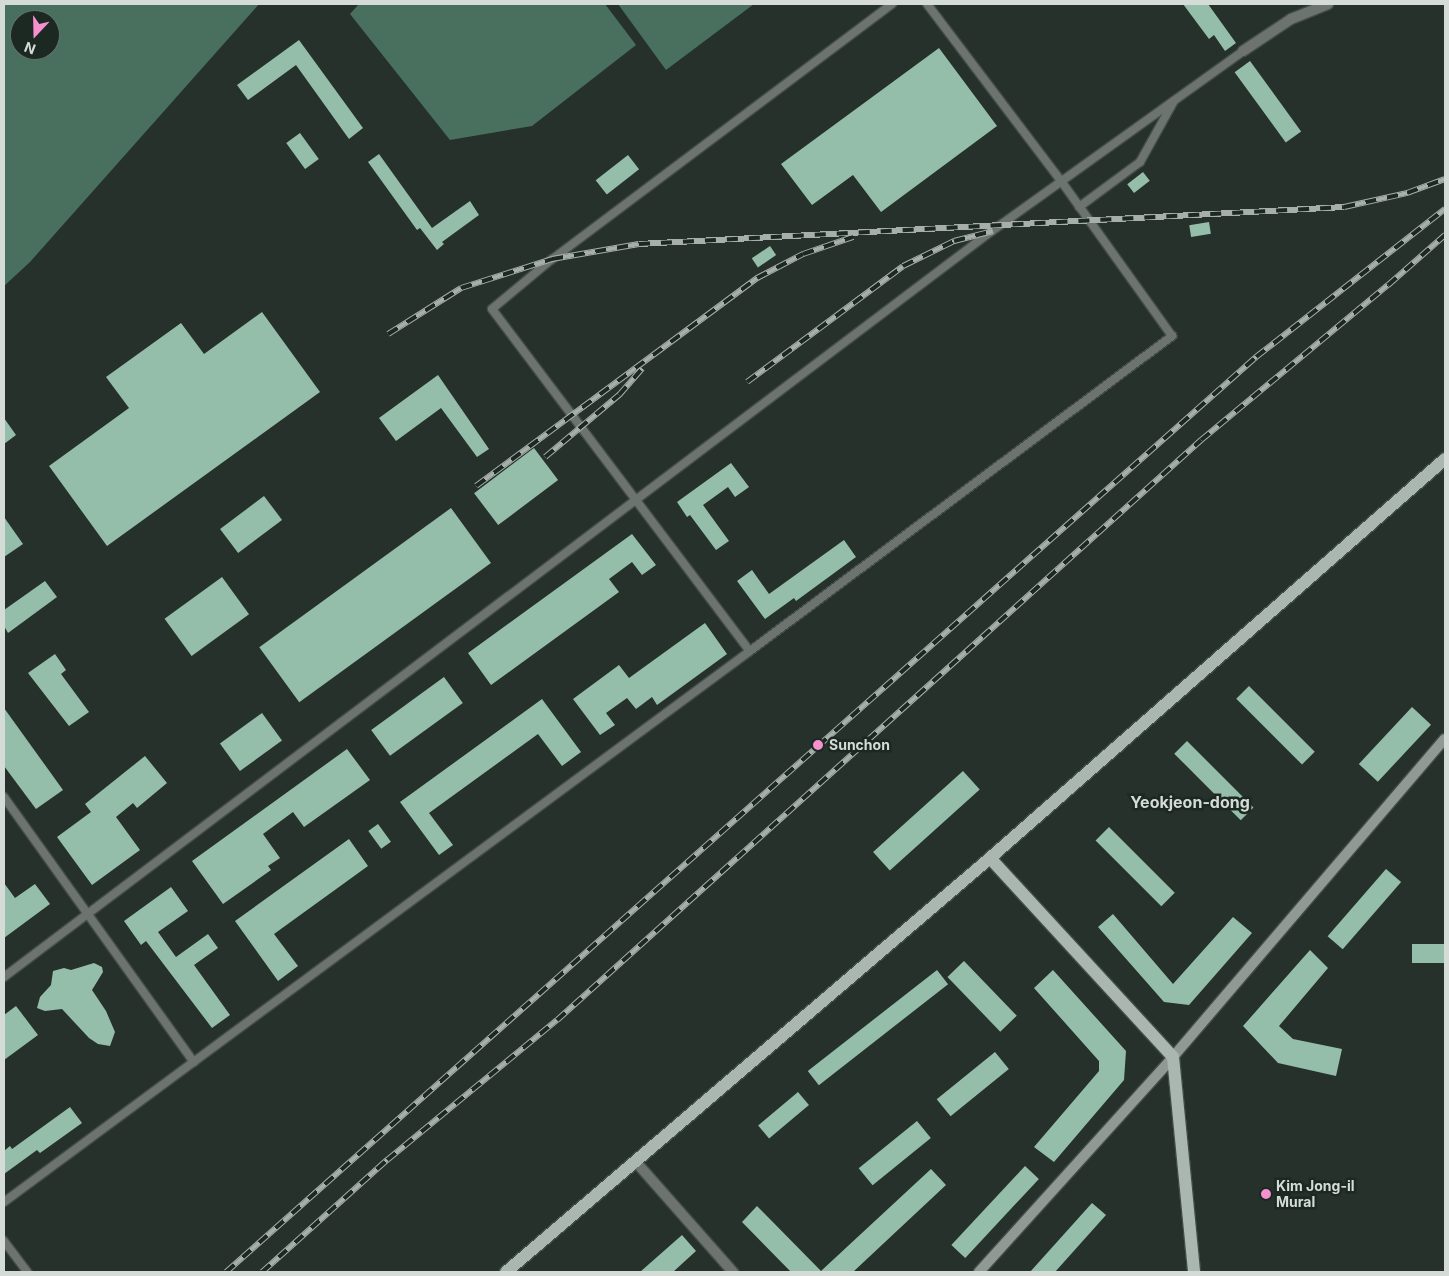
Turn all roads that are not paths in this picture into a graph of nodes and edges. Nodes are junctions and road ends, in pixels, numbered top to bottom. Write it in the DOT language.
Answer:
graph roads {
  1 [pos="892,4"];
  2 [pos="927,4"];
  3 [pos="1328,4"];
  4 [pos="1242,51"];
  5 [pos="1176,98"];
  6 [pos="1061,181"];
  7 [pos="1079,207"];
  8 [pos="1445,459"];
  9 [pos="638,500"];
  10 [pos="750,651"];
  11 [pos="1445,739"];
  12 [pos="4,797"];
  13 [pos="990,858"];
  14 [pos="86,912"];
  15 [pos="4,976"];
  16 [pos="1173,1057"];
  17 [pos="194,1062"];
  18 [pos="636,1162"];
  19 [pos="4,1202"];
  20 [pos="4,1241"];
  21 [pos="27,1272"];
  22 [pos="506,1272"];
  23 [pos="733,1272"];
  24 [pos="979,1272"];
  25 [pos="1194,1272"];
  1 -- 9 [label="lane"];
  2 -- 6 [label="lane"];
  3 -- 4 [label="street"];
  4 -- 5 [label="lane"];
  5 -- 6 [label="lane"];
  5 -- 7 [label="lane"];
  6 -- 7 [label="lane"];
  6 -- 9 [label="lane"];
  7 -- 10 [label="lane"];
  8 -- 13 [label="main road"];
  9 -- 10 [label="lane"];
  9 -- 14 [label="lane"];
  10 -- 17 [label="lane"];
  11 -- 16 [label="main road"];
  12 -- 14 [label="lane"];
  13 -- 16 [label="main road"];
  13 -- 18 [label="main road"];
  14 -- 15 [label="lane"];
  14 -- 17 [label="lane"];
  16 -- 24 [label="main road"];
  16 -- 25 [label="main road"];
  17 -- 19 [label="lane"];
  18 -- 22 [label="main road"];
  18 -- 23 [label="street"];
  20 -- 21 [label="lane"];
}
